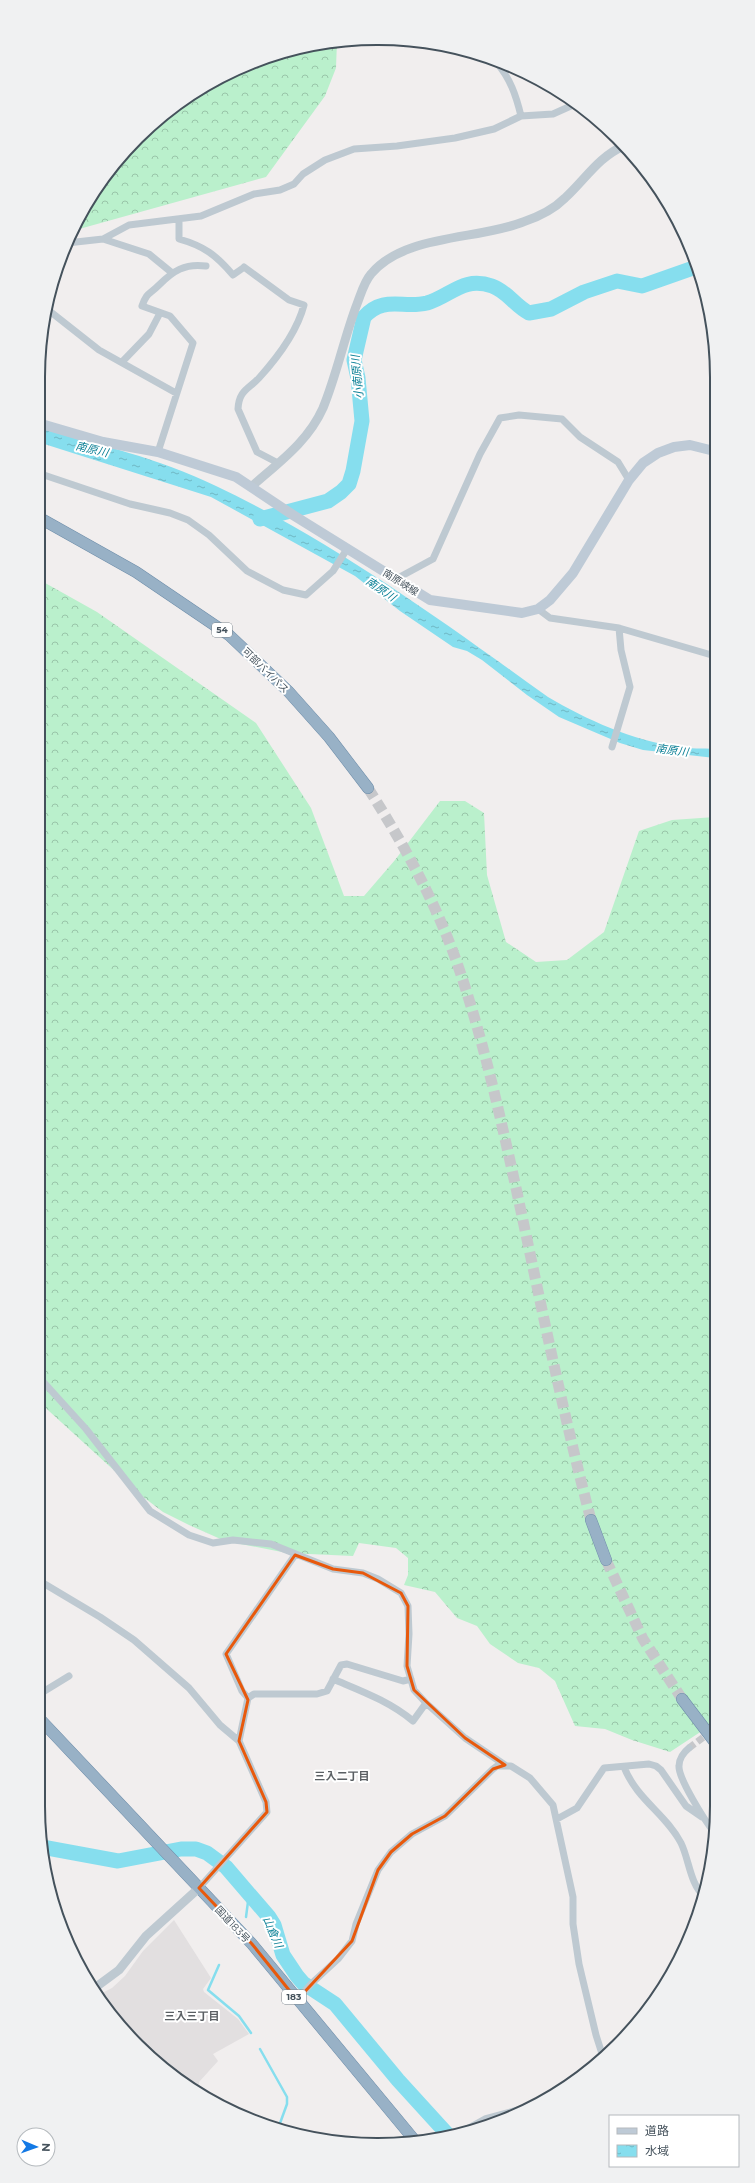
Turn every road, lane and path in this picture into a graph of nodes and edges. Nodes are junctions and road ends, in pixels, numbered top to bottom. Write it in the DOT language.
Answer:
graph roads {
  1 [pos="502,69"];
  2 [pos="570,107"];
  3 [pos="521,116"];
  4 [pos="618,148"];
  5 [pos="179,220"];
  6 [pos="103,239"];
  7 [pos="73,242"];
  8 [pos="206,266"];
  9 [pos="171,272"];
  10 [pos="51,312"];
  11 [pos="160,313"];
  12 [pos="122,362"];
  13 [pos="176,393"];
  14 [pos="45,425"];
  15 [pos="710,450"];
  16 [pos="158,452"];
  17 [pos="278,463"];
  18 [pos="45,475"];
  19 [pos="629,480"];
  20 [pos="251,487"];
  21 [pos="45,521"];
  22 [pos="346,551"];
  23 [pos="396,580"];
  24 [pos="538,609"];
  25 [pos="619,628"];
  26 [pos="710,656"];
  27 [pos="612,747"];
  28 [pos="368,788"];
  29 [pos="45,1384"];
  30 [pos="591,1520"];
  31 [pos="295,1555"];
  32 [pos="606,1560"];
  33 [pos="45,1584"];
  34 [pos="69,1676"];
  35 [pos="332,1679"];
  36 [pos="411,1679"];
  37 [pos="45,1691"];
  38 [pos="248,1698"];
  39 [pos="682,1699"];
  40 [pos="426,1703"];
  41 [pos="45,1724"];
  42 [pos="710,1736"];
  43 [pos="239,1741"];
  44 [pos="689,1748"];
  45 [pos="505,1766"];
  46 [pos="624,1767"];
  47 [pos="702,1817"];
  48 [pos="557,1819"];
  49 [pos="709,1826"];
  50 [pos="199,1888"];
  51 [pos="700,1889"];
  52 [pos="98,1985"];
  53 [pos="297,2000"];
  54 [pos="601,2051"];
  55 [pos="496,2116"];
  56 [pos="482,2121"];
  57 [pos="411,2136"];
  1 -- 3 [label="street"];
  2 -- 3 [label="street"];
  3 -- 5 [label="street"];
  4 -- 17 [label="street"];
  5 -- 6 [label="street"];
  5 -- 17 [label="street"];
  6 -- 7 [label="street"];
  6 -- 9 [label="street"];
  8 -- 9 [label="street"];
  9 -- 11 [label="street"];
  10 -- 12 [label="street"];
  11 -- 12 [label="street"];
  11 -- 13 [label="street"];
  12 -- 13 [label="street"];
  13 -- 16 [label="street"];
  14 -- 16 [label="main road, 南原峡線"];
  15 -- 19 [label="main road, 南原峡線"];
  16 -- 20 [label="main road, 南原峡線"];
  17 -- 20 [label="street"];
  18 -- 22 [label="street"];
  19 -- 23 [label="street"];
  19 -- 24 [label="main road, 南原峡線"];
  20 -- 22 [label="main road, 南原峡線"];
  21 -- 28 [label="highway, 可部バイパス / 54"];
  22 -- 23 [label="main road, 南原峡線"];
  23 -- 24 [label="main road, 南原峡線"];
  24 -- 25 [label="street"];
  25 -- 26 [label="street"];
  25 -- 27 [label="street"];
  29 -- 31 [label="street"];
  30 -- 32 [label="highway"];
  31 -- 36 [label="street"];
  31 -- 38 [label="street"];
  33 -- 43 [label="street"];
  34 -- 37 [label="street"];
  35 -- 36 [label="street"];
  35 -- 38 [label="street"];
  35 -- 40 [label="street"];
  36 -- 40 [label="street"];
  38 -- 43 [label="street"];
  39 -- 42 [label="highway"];
  40 -- 45 [label="street"];
  41 -- 50 [label="highway, 国道183号 / 183"];
  43 -- 50 [label="street"];
  44 -- 47 [label="street"];
  45 -- 48 [label="street"];
  45 -- 53 [label="street"];
  46 -- 47 [label="street"];
  46 -- 48 [label="street"];
  46 -- 51 [label="street"];
  47 -- 49 [label="street"];
  48 -- 54 [label="street"];
  50 -- 52 [label="street"];
  50 -- 53 [label="highway, 国道183号 / 183"];
  53 -- 57 [label="highway, 国道183号 / 183"];
  55 -- 56 [label="street"];
}
